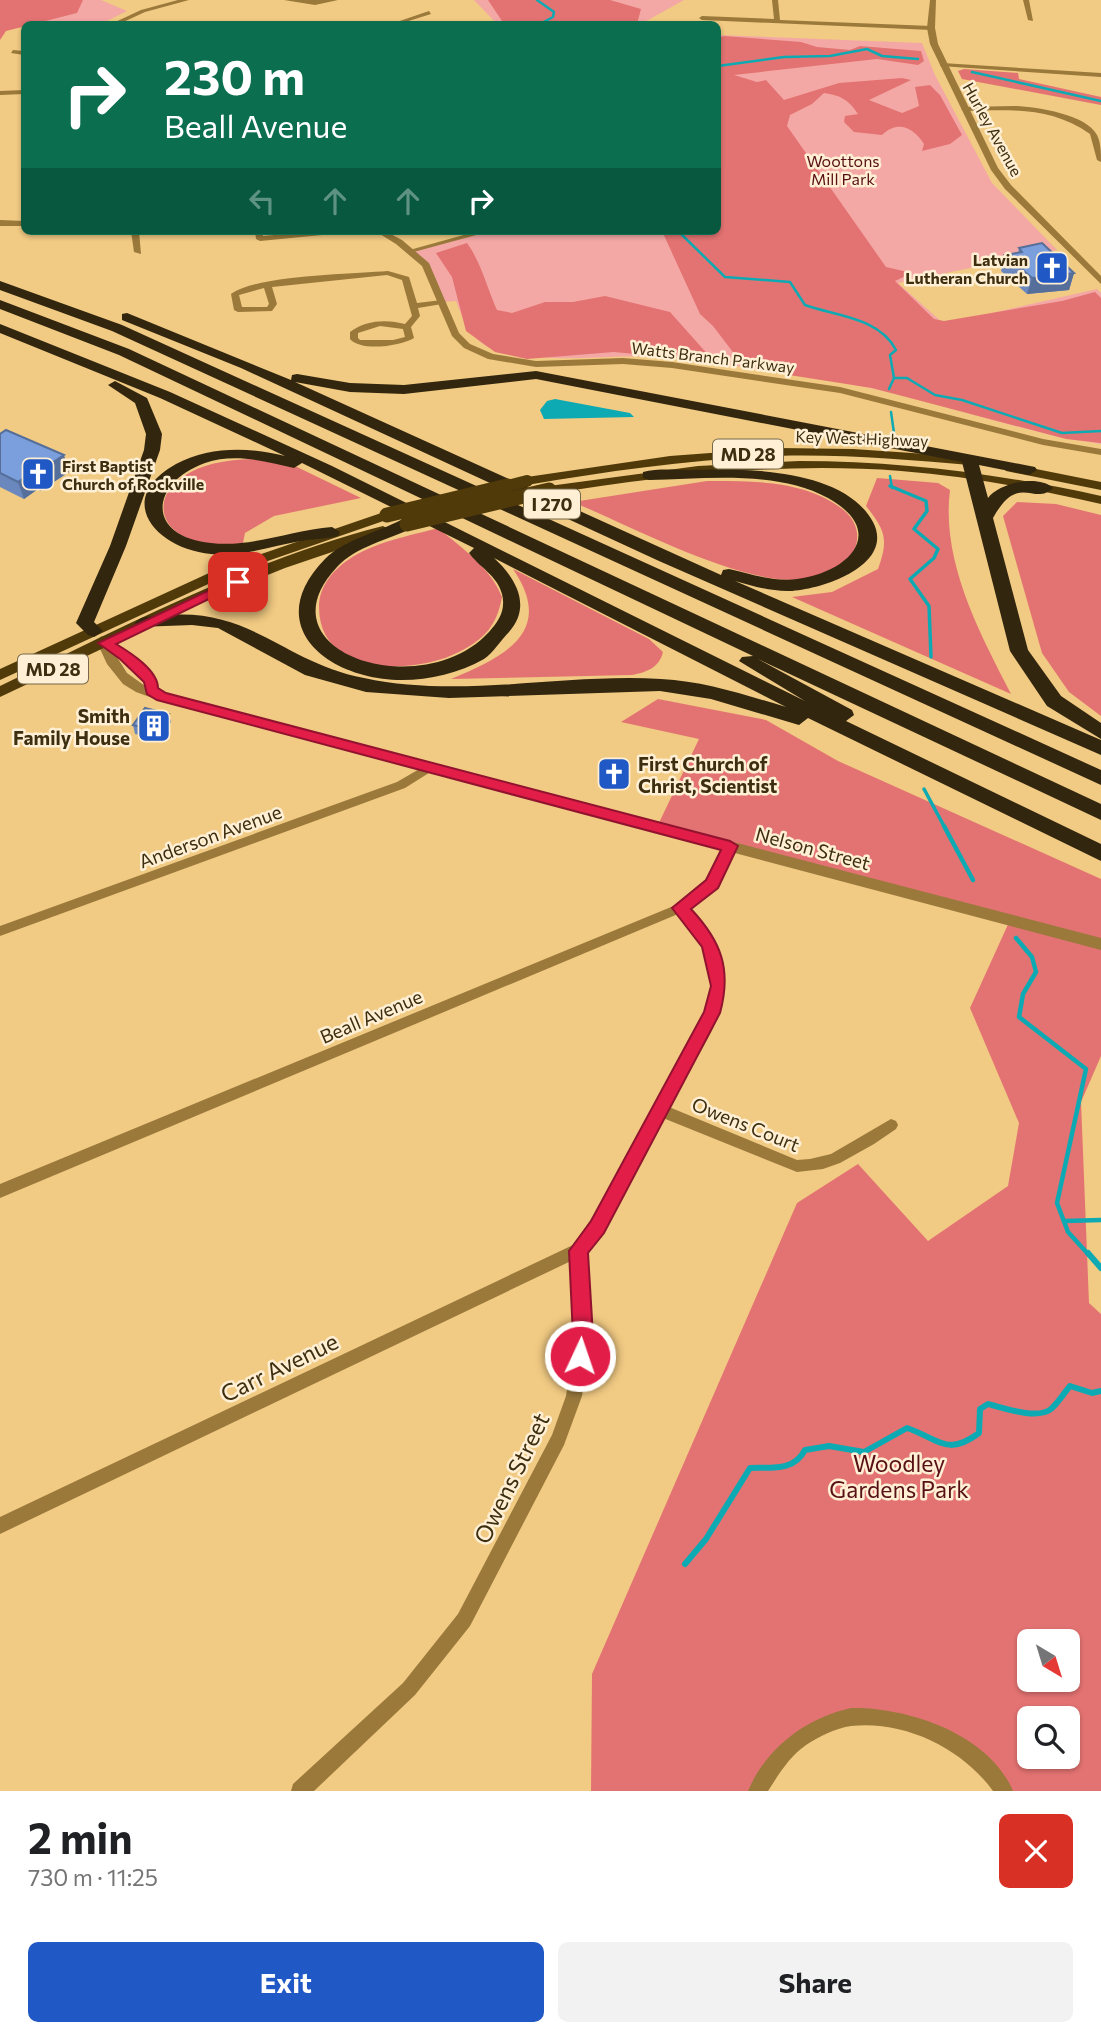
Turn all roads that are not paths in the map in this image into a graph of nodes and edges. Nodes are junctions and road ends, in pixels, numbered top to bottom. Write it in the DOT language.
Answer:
graph roads {
  1 [pos="186,0"];
  2 [pos="287,0"];
  3 [pos="335,0"];
  4 [pos="775,0"];
  5 [pos="933,0"];
  6 [pos="1026,0"];
  7 [pos="429,13"];
  8 [pos="738,19"];
  9 [pos="1031,20"];
  10 [pos="121,21"];
  11 [pos="404,21"];
  12 [pos="777,21"];
  13 [pos="931,28"];
  14 [pos="13,52"];
  15 [pos="21,53"];
  16 [pos="942,65"];
  17 [pos="1101,75"];
  18 [pos="21,92"];
  19 [pos="0,93"];
  20 [pos="964,109"];
  21 [pos="1101,160"];
  22 [pos="0,223"];
  23 [pos="21,223"];
  24 [pos="136,235"];
  25 [pos="260,235"];
  26 [pos="302,235"];
  27 [pos="385,235"];
  28 [pos="471,235"];
  29 [pos="410,251"];
  30 [pos="138,252"];
  31 [pos="0,271"];
  32 [pos="1101,281"];
  33 [pos="0,285"];
  34 [pos="268,286"];
  35 [pos="443,302"];
  36 [pos="3,305"];
  37 [pos="414,306"];
  38 [pos="407,327"];
  39 [pos="0,328"];
  40 [pos="54,349"];
  41 [pos="246,365"];
  42 [pos="1101,452"];
  43 [pos="972,468"];
  44 [pos="1029,470"];
  45 [pos="649,475"];
  46 [pos="1101,486"];
  47 [pos="1045,488"];
  48 [pos="382,494"];
  49 [pos="1101,500"];
  50 [pos="985,518"];
  51 [pos="407,524"];
  52 [pos="439,524"];
  53 [pos="332,532"];
  54 [pos="666,557"];
  55 [pos="571,563"];
  56 [pos="144,623"];
  57 [pos="99,637"];
  58 [pos="0,675"];
  59 [pos="0,692"];
  60 [pos="1101,732"];
  61 [pos="867,741"];
  62 [pos="1101,748"];
  63 [pos="1061,759"];
  64 [pos="428,768"];
  65 [pos="1101,773"];
  66 [pos="1101,778"];
  67 [pos="1101,813"];
  68 [pos="730,846"];
  69 [pos="1101,853"];
  70 [pos="680,908"];
  71 [pos="0,931"];
  72 [pos="1101,944"];
  73 [pos="660,1110"];
  74 [pos="891,1125"];
  75 [pos="0,1191"];
  76 [pos="578,1251"];
  77 [pos="0,1526"];
  78 [pos="300,1791"];
  79 [pos="757,1791"];
  80 [pos="1004,1791"];
  1 -- 10 [label="street"];
  2 -- 3 [label="street"];
  4 -- 12 [label="street"];
  5 -- 13 [label="street, Hurley Avenue"];
  6 -- 9 [label="street"];
  7 -- 11 [label="street"];
  8 -- 12 [label="street"];
  12 -- 13 [label="street"];
  13 -- 16 [label="street, Hurley Avenue"];
  14 -- 15 [label="street"];
  16 -- 17 [label="street"];
  16 -- 20 [label="street, Hurley Avenue"];
  18 -- 19 [label="street"];
  20 -- 21 [label="street"];
  20 -- 32 [label="street, Hurley Avenue"];
  22 -- 23 [label="street"];
  24 -- 30 [label="street"];
  25 -- 26 [label="street"];
  27 -- 29 [label="street, Watts Branch Parkway"];
  28 -- 29 [label="street"];
  29 -- 35 [label="street, Watts Branch Parkway"];
  31 -- 41 [label="highway, I 270"];
  33 -- 63 [label="highway, I 270"];
  34 -- 34 [label="street"];
  34 -- 37 [label="street"];
  35 -- 37 [label="street"];
  35 -- 42 [label="street, Watts Branch Parkway"];
  36 -- 55 [label="highway, I 270"];
  37 -- 38 [label="street"];
  38 -- 38 [label="street"];
  39 -- 40 [label="highway"];
  40 -- 48 [label="highway"];
  40 -- 57 [label="highway"];
  41 -- 44 [label="highway"];
  41 -- 54 [label="highway, I 270"];
  43 -- 44 [label="main road, Key West Highway / MD 28"];
  43 -- 45 [label="main road, MD 28"];
  43 -- 47 [label="main road, MD 28"];
  43 -- 50 [label="highway"];
  43 -- 53 [label="main road, Key West Highway / MD 28, bridge"];
  44 -- 46 [label="main road, MD 28"];
  45 -- 51 [label="main road, MD 28, bridge"];
  45 -- 54 [label="highway"];
  47 -- 49 [label="main road, MD 28"];
  47 -- 50 [label="highway"];
  48 -- 52 [label="highway"];
  48 -- 53 [label="highway"];
  50 -- 60 [label="highway"];
  51 -- 52 [label="highway"];
  51 -- 56 [label="main road, MD 28"];
  52 -- 61 [label="highway"];
  53 -- 57 [label="main road, MD 28"];
  54 -- 62 [label="highway, I 270"];
  55 -- 67 [label="highway, I 270"];
  55 -- 69 [label="highway"];
  56 -- 57 [label="main road, MD 28"];
  56 -- 61 [label="highway"];
  57 -- 58 [label="main road, MD 28"];
  57 -- 59 [label="main road, MD 28"];
  57 -- 64 [label="street, Nelson Street"];
  61 -- 69 [label="highway"];
  63 -- 65 [label="highway"];
  63 -- 66 [label="highway, I 270"];
  64 -- 68 [label="street, Nelson Street"];
  64 -- 71 [label="street, Anderson Avenue"];
  68 -- 70 [label="street, Beall Avenue"];
  68 -- 72 [label="street, Nelson Street"];
  70 -- 73 [label="street"];
  70 -- 75 [label="street, Beall Avenue"];
  73 -- 74 [label="street, Owens Court"];
  73 -- 76 [label="street"];
  76 -- 77 [label="street, Carr Avenue"];
  76 -- 78 [label="street, Owens Street"];
  79 -- 80 [label="street"];
}
